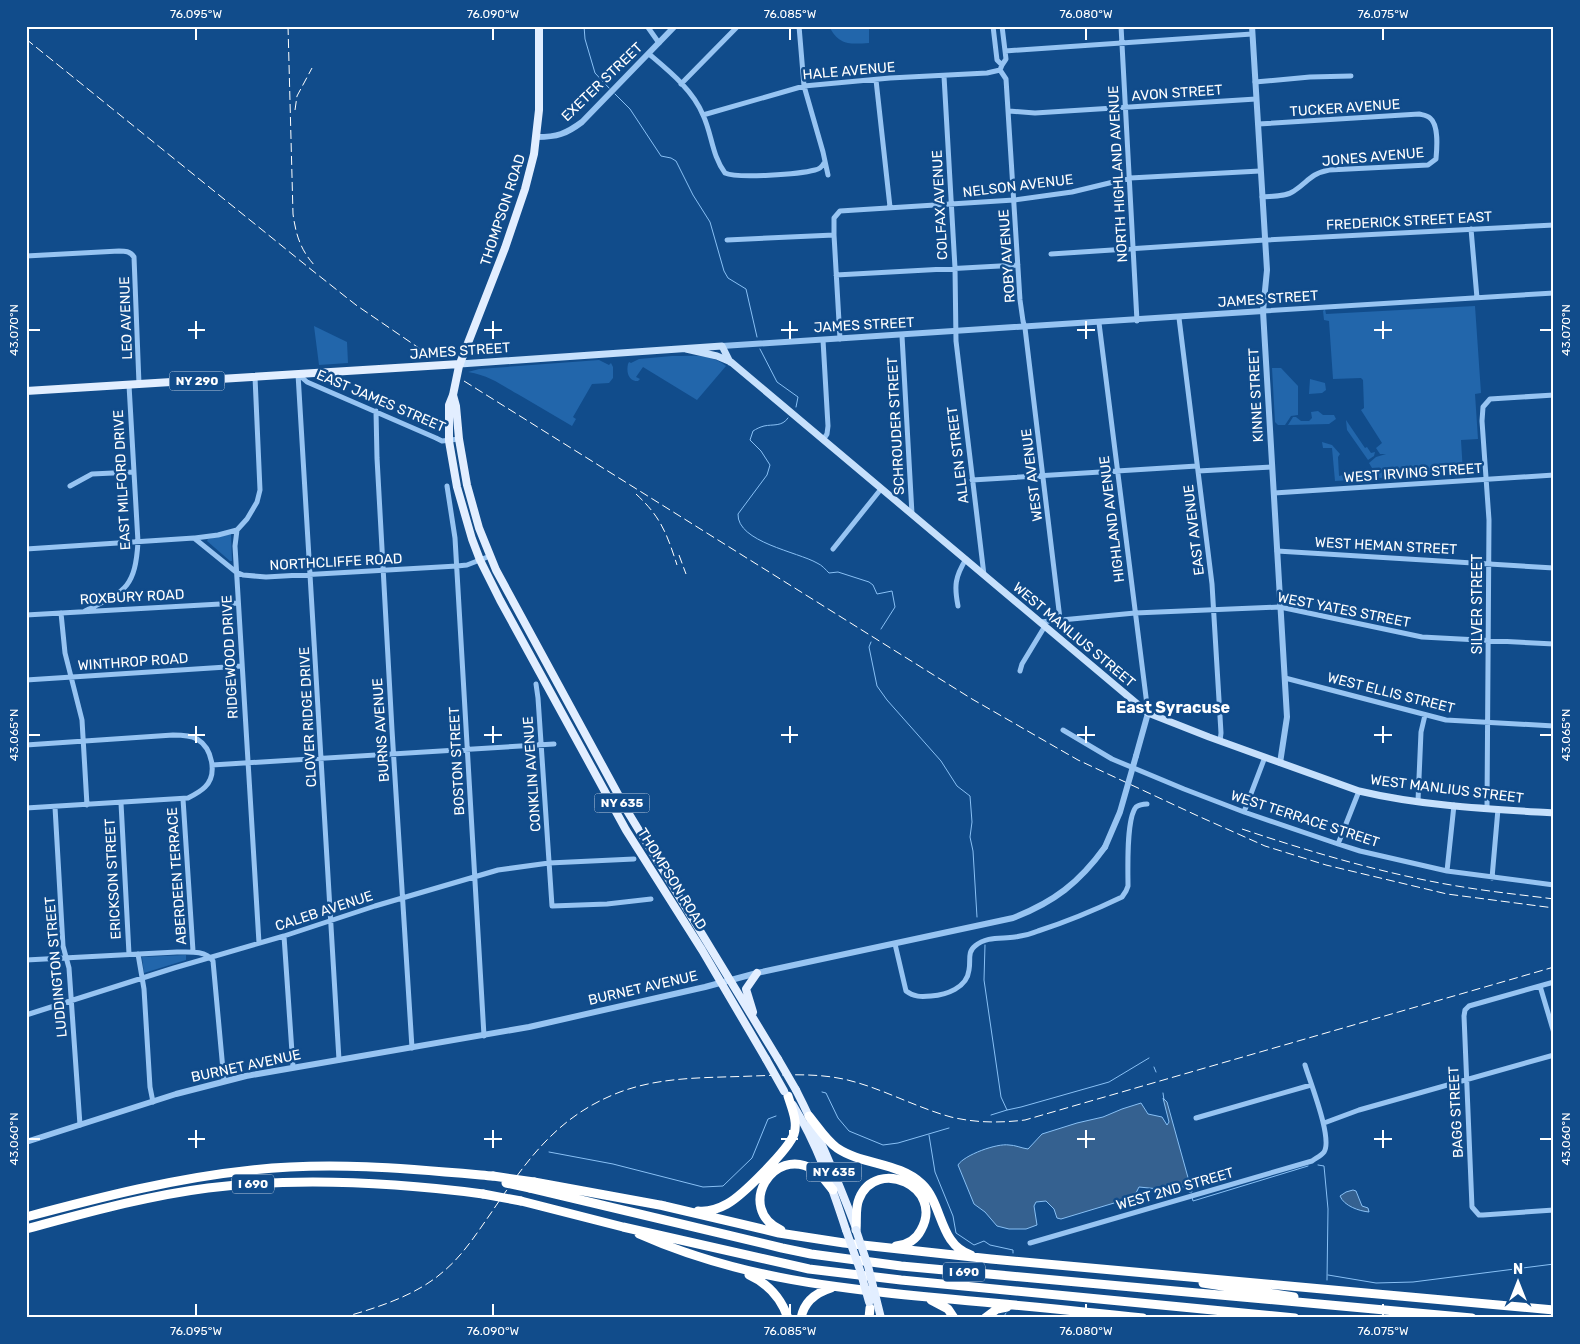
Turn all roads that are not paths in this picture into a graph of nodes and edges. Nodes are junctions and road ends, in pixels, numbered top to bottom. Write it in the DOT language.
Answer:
graph roads {
  1 [pos="539,26"];
  2 [pos="647,26"];
  3 [pos="675,26"];
  4 [pos="738,26"];
  5 [pos="799,26"];
  6 [pos="993,26"];
  7 [pos="1002,26"];
  8 [pos="1121,26"];
  9 [pos="1252,26"];
  10 [pos="1252,34"];
  11 [pos="1122,42"];
  12 [pos="659,43"];
  13 [pos="1005,50"];
  14 [pos="649,54"];
  15 [pos="1001,68"];
  16 [pos="944,76"];
  17 [pos="1351,76"];
  18 [pos="876,80"];
  19 [pos="1255,82"];
  20 [pos="681,84"];
  21 [pos="804,86"];
  22 [pos="1256,99"];
  23 [pos="1126,107"];
  24 [pos="1009,111"];
  25 [pos="703,115"];
  26 [pos="1258,124"];
  27 [pos="537,137"];
  28 [pos="1433,162"];
  29 [pos="824,163"];
  30 [pos="1260,171"];
  31 [pos="828,175"];
  32 [pos="1130,178"];
  33 [pos="1262,197"];
  34 [pos="1014,200"];
  35 [pos="951,204"];
  36 [pos="890,207"];
  37 [pos="1554,225"];
  38 [pos="1470,229"];
  39 [pos="834,235"];
  40 [pos="727,240"];
  41 [pos="1265,240"];
  42 [pos="1134,249"];
  43 [pos="1051,254"];
  44 [pos="26,256"];
  45 [pos="1018,264"];
  46 [pos="955,268"];
  47 [pos="836,275"];
  48 [pos="1554,293"];
  49 [pos="1477,298"];
  50 [pos="1264,311"];
  51 [pos="1179,318"];
  52 [pos="1137,321"];
  53 [pos="1099,323"];
  54 [pos="1025,328"];
  55 [pos="956,332"];
  56 [pos="902,336"];
  57 [pos="840,339"];
  58 [pos="823,340"];
  59 [pos="722,346"];
  60 [pos="686,349"];
  61 [pos="730,362"];
  62 [pos="460,364"];
  63 [pos="298,374"];
  64 [pos="255,377"];
  65 [pos="139,384"];
  66 [pos="129,385"];
  67 [pos="26,391"];
  68 [pos="453,395"];
  69 [pos="1554,395"];
  70 [pos="376,411"];
  71 [pos="450,440"];
  72 [pos="459,440"];
  73 [pos="823,440"];
  74 [pos="1272,467"];
  75 [pos="1198,468"];
  76 [pos="1118,471"];
  77 [pos="134,472"];
  78 [pos="1043,475"];
  79 [pos="1554,475"];
  80 [pos="1486,479"];
  81 [pos="972,480"];
  82 [pos="70,486"];
  83 [pos="446,486"];
  84 [pos="881,489"];
  85 [pos="1274,493"];
  86 [pos="912,514"];
  87 [pos="237,530"];
  88 [pos="194,538"];
  89 [pos="138,542"];
  90 [pos="26,549"];
  91 [pos="833,549"];
  92 [pos="1277,551"];
  93 [pos="490,556"];
  94 [pos="966,559"];
  95 [pos="480,560"];
  96 [pos="1488,564"];
  97 [pos="457,566"];
  98 [pos="1554,568"];
  99 [pos="384,570"];
  100 [pos="236,572"];
  101 [pos="311,575"];
  102 [pos="984,575"];
  103 [pos="114,596"];
  104 [pos="238,603"];
  105 [pos="958,606"];
  106 [pos="1280,608"];
  107 [pos="116,609"];
  108 [pos="1214,610"];
  109 [pos="85,611"];
  110 [pos="61,613"];
  111 [pos="26,614"];
  112 [pos="1135,614"];
  113 [pos="1060,619"];
  114 [pos="1042,624"];
  115 [pos="1488,641"];
  116 [pos="1554,644"];
  117 [pos="242,666"];
  118 [pos="1020,671"];
  119 [pos="72,678"];
  120 [pos="1285,678"];
  121 [pos="26,680"];
  122 [pos="536,684"];
  123 [pos="1148,713"];
  124 [pos="1425,715"];
  125 [pos="1488,723"];
  126 [pos="1554,726"];
  127 [pos="1064,730"];
  128 [pos="1220,741"];
  129 [pos="83,742"];
  130 [pos="540,744"];
  131 [pos="554,744"];
  132 [pos="26,745"];
  133 [pos="467,748"];
  134 [pos="394,753"];
  135 [pos="322,757"];
  136 [pos="1264,757"];
  137 [pos="248,763"];
  138 [pos="1280,763"];
  139 [pos="212,765"];
  140 [pos="1359,791"];
  141 [pos="183,799"];
  142 [pos="1418,801"];
  143 [pos="121,803"];
  144 [pos="1147,804"];
  145 [pos="87,805"];
  146 [pos="1454,805"];
  147 [pos="55,807"];
  148 [pos="26,808"];
  149 [pos="1488,808"];
  150 [pos="1498,809"];
  151 [pos="1244,812"];
  152 [pos="1554,812"];
  153 [pos="1338,844"];
  154 [pos="634,859"];
  155 [pos="549,863"];
  156 [pos="1447,871"];
  157 [pos="475,876"];
  158 [pos="1492,878"];
  159 [pos="1554,886"];
  160 [pos="403,898"];
  161 [pos="651,899"];
  162 [pos="330,920"];
  163 [pos="284,936"];
  164 [pos="259,944"];
  165 [pos="895,944"];
  166 [pos="193,952"];
  167 [pos="129,954"];
  168 [pos="138,954"];
  169 [pos="210,957"];
  170 [pos="67,958"];
  171 [pos="26,960"];
  172 [pos="756,973"];
  173 [pos="143,978"];
  174 [pos="730,980"];
  175 [pos="1554,982"];
  176 [pos="720,983"];
  177 [pos="1540,986"];
  178 [pos="71,1001"];
  179 [pos="26,1015"];
  180 [pos="760,1030"];
  181 [pos="1554,1033"];
  182 [pos="484,1036"];
  183 [pos="412,1048"];
  184 [pos="1554,1055"];
  185 [pos="339,1060"];
  186 [pos="1305,1065"];
  187 [pos="293,1068"];
  188 [pos="224,1081"];
  189 [pos="1466,1081"];
  190 [pos="1311,1085"];
  191 [pos="789,1092"];
  192 [pos="153,1102"];
  193 [pos="809,1116"];
  194 [pos="1196,1118"];
  195 [pos="1324,1123"];
  196 [pos="80,1125"];
  197 [pos="26,1142"];
  198 [pos="532,1185"];
  199 [pos="832,1190"];
  200 [pos="660,1205"];
  201 [pos="1554,1210"];
  202 [pos="26,1217"];
  203 [pos="623,1227"];
  204 [pos="26,1229"];
  205 [pos="856,1230"];
  206 [pos="808,1238"];
  207 [pos="1030,1243"];
  208 [pos="884,1248"];
  209 [pos="991,1259"];
  210 [pos="738,1269"];
  211 [pos="1141,1272"];
  212 [pos="833,1288"];
  213 [pos="912,1296"];
  214 [pos="869,1305"];
  215 [pos="1034,1307"];
  216 [pos="1554,1310"];
  217 [pos="1405,1312"];
  218 [pos="788,1318"];
  219 [pos="800,1318"];
  220 [pos="871,1318"];
  221 [pos="881,1318"];
  222 [pos="954,1318"];
  223 [pos="985,1318"];
  224 [pos="1143,1318"];
  225 [pos="1295,1318"];
  226 [pos="1472,1318"];
  1 -- 27 [label="main road, THOMPSON ROAD / NY 635"];
  2 -- 12 [label="street"];
  3 -- 12 [label="street, EXETER STREET"];
  4 -- 20 [label="street"];
  5 -- 21 [label="street"];
  6 -- 15 [label="street, ROBY AVENUE"];
  7 -- 13 [label="street, ROBY AVENUE"];
  8 -- 11 [label="street, NORTH HIGHLAND AVENUE"];
  9 -- 10 [label="street, KINNE STREET"];
  10 -- 11 [label="street"];
  10 -- 19 [label="street, KINNE STREET"];
  11 -- 13 [label="street"];
  11 -- 23 [label="street, NORTH HIGHLAND AVENUE"];
  12 -- 14 [label="street, EXETER STREET"];
  13 -- 15 [label="street, ROBY AVENUE"];
  14 -- 20 [label="street"];
  14 -- 27 [label="street, EXETER STREET"];
  15 -- 16 [label="street, HALE AVENUE"];
  15 -- 24 [label="street, ROBY AVENUE"];
  16 -- 18 [label="street, HALE AVENUE"];
  16 -- 35 [label="street, COLFAX AVENUE"];
  17 -- 19 [label="street"];
  18 -- 21 [label="street, HALE AVENUE"];
  18 -- 36 [label="street"];
  19 -- 22 [label="street, KINNE STREET"];
  20 -- 25 [label="street"];
  21 -- 25 [label="street, HALE AVENUE"];
  21 -- 29 [label="street"];
  22 -- 23 [label="street, AVON STREET"];
  22 -- 26 [label="street, KINNE STREET"];
  23 -- 24 [label="street, AVON STREET"];
  23 -- 32 [label="street, NORTH HIGHLAND AVENUE"];
  24 -- 34 [label="street, ROBY AVENUE"];
  25 -- 29 [label="street"];
  26 -- 28 [label="street, TUCKER AVENUE"];
  26 -- 30 [label="street, KINNE STREET"];
  27 -- 62 [label="main road, THOMPSON ROAD / NY 635"];
  28 -- 33 [label="street, JONES AVENUE"];
  29 -- 31 [label="street"];
  30 -- 32 [label="street, NELSON AVENUE"];
  30 -- 33 [label="street, KINNE STREET"];
  32 -- 34 [label="street, NELSON AVENUE"];
  32 -- 42 [label="street, NORTH HIGHLAND AVENUE"];
  33 -- 41 [label="street, KINNE STREET"];
  34 -- 35 [label="street, NELSON AVENUE"];
  34 -- 45 [label="street, ROBY AVENUE"];
  35 -- 36 [label="street, NELSON AVENUE"];
  35 -- 46 [label="street, COLFAX AVENUE"];
  36 -- 39 [label="street, NELSON AVENUE"];
  37 -- 38 [label="street, FREDERICK STREET EAST"];
  38 -- 41 [label="street, FREDERICK STREET EAST"];
  38 -- 49 [label="street"];
  39 -- 40 [label="street"];
  39 -- 47 [label="street"];
  41 -- 42 [label="street, FREDERICK STREET EAST"];
  41 -- 50 [label="street, KINNE STREET"];
  42 -- 43 [label="street, FREDERICK STREET EAST"];
  42 -- 52 [label="street, NORTH HIGHLAND AVENUE"];
  44 -- 65 [label="street, LEO AVENUE"];
  45 -- 46 [label="street"];
  45 -- 54 [label="street, ROBY AVENUE"];
  46 -- 47 [label="street"];
  46 -- 55 [label="street, COLFAX AVENUE"];
  47 -- 57 [label="street"];
  48 -- 49 [label="street, JAMES STREET"];
  49 -- 50 [label="street, JAMES STREET"];
  50 -- 51 [label="street, JAMES STREET"];
  50 -- 74 [label="street, KINNE STREET"];
  51 -- 52 [label="street, JAMES STREET"];
  51 -- 75 [label="street, EAST AVENUE"];
  52 -- 53 [label="street, JAMES STREET"];
  53 -- 54 [label="street, JAMES STREET"];
  53 -- 76 [label="street, HIGHLAND AVENUE"];
  54 -- 55 [label="street, JAMES STREET"];
  54 -- 78 [label="street, WEST AVENUE"];
  55 -- 56 [label="street, JAMES STREET"];
  55 -- 81 [label="street, ALLEN STREET"];
  56 -- 57 [label="street, JAMES STREET"];
  56 -- 86 [label="street, SCHROUDER STREET"];
  57 -- 58 [label="street, JAMES STREET"];
  58 -- 59 [label="street, JAMES STREET"];
  58 -- 73 [label="street"];
  59 -- 60 [label="main road, JAMES STREET"];
  59 -- 61 [label="main road, WEST MANLIUS STREET"];
  60 -- 61 [label="main road, WEST MANLIUS STREET / NY 290"];
  60 -- 62 [label="main road, JAMES STREET / NY 290"];
  61 -- 73 [label="main road, WEST MANLIUS STREET / NY 290"];
  62 -- 63 [label="main road, JAMES STREET / NY 290"];
  62 -- 68 [label="main road, THOMPSON ROAD / NY 635"];
  63 -- 64 [label="main road, JAMES STREET / NY 290"];
  63 -- 70 [label="street, EAST JAMES STREET"];
  63 -- 101 [label="street, CLOVER RIDGE DRIVE"];
  64 -- 65 [label="main road, JAMES STREET / NY 290"];
  64 -- 87 [label="street"];
  65 -- 66 [label="main road, JAMES STREET / NY 290"];
  66 -- 67 [label="main road, JAMES STREET / NY 290"];
  66 -- 77 [label="street, EAST MILFORD DRIVE"];
  68 -- 71 [label="main road, THOMPSON ROAD / NY 635"];
  68 -- 72 [label="main road, THOMPSON ROAD / NY 635"];
  69 -- 80 [label="street, SILVER STREET"];
  70 -- 71 [label="street, EAST JAMES STREET"];
  70 -- 99 [label="street, BURNS AVENUE"];
  71 -- 72 [label="street, EAST JAMES STREET"];
  71 -- 95 [label="main road, THOMPSON ROAD / NY 635"];
  72 -- 93 [label="main road, THOMPSON ROAD / NY 635"];
  73 -- 84 [label="main road, WEST MANLIUS STREET / NY 290"];
  74 -- 75 [label="street"];
  74 -- 85 [label="street, KINNE STREET"];
  75 -- 76 [label="street"];
  75 -- 108 [label="street, EAST AVENUE"];
  76 -- 78 [label="street"];
  76 -- 112 [label="street, HIGHLAND AVENUE"];
  77 -- 82 [label="street"];
  77 -- 89 [label="street, EAST MILFORD DRIVE"];
  78 -- 81 [label="street"];
  78 -- 113 [label="street, WEST AVENUE"];
  79 -- 80 [label="street, WEST IRVING STREET"];
  80 -- 85 [label="street, WEST IRVING STREET"];
  80 -- 96 [label="street, SILVER STREET"];
  81 -- 102 [label="street, ALLEN STREET"];
  83 -- 97 [label="street, BOSTON STREET"];
  84 -- 86 [label="main road, WEST MANLIUS STREET / NY 290"];
  84 -- 91 [label="street"];
  85 -- 92 [label="street, KINNE STREET"];
  86 -- 94 [label="main road, WEST MANLIUS STREET / NY 290"];
  87 -- 88 [label="street"];
  87 -- 100 [label="street, RIDGEWOOD DRIVE"];
  88 -- 89 [label="street"];
  88 -- 100 [label="street, NORTHCLIFFE ROAD"];
  89 -- 90 [label="street"];
  89 -- 103 [label="street, EAST MILFORD DRIVE"];
  92 -- 96 [label="street, WEST HEMAN STREET"];
  92 -- 106 [label="street, KINNE STREET"];
  93 -- 95 [label="street, NORTHCLIFFE ROAD"];
  93 -- 174 [label="main road, THOMPSON ROAD / NY 635"];
  94 -- 102 [label="main road, WEST MANLIUS STREET / NY 290"];
  94 -- 105 [label="street"];
  95 -- 97 [label="street, NORTHCLIFFE ROAD"];
  95 -- 176 [label="main road, THOMPSON ROAD / NY 635"];
  96 -- 98 [label="street, WEST HEMAN STREET"];
  96 -- 115 [label="street, SILVER STREET"];
  97 -- 99 [label="street, NORTHCLIFFE ROAD"];
  97 -- 133 [label="street, BOSTON STREET"];
  99 -- 101 [label="street, NORTHCLIFFE ROAD"];
  99 -- 134 [label="street, BURNS AVENUE"];
  100 -- 101 [label="street, NORTHCLIFFE ROAD"];
  100 -- 104 [label="street, RIDGEWOOD DRIVE"];
  101 -- 135 [label="street, CLOVER RIDGE DRIVE"];
  102 -- 114 [label="main road, WEST MANLIUS STREET / NY 290"];
  103 -- 107 [label="street"];
  103 -- 109 [label="street, EAST MILFORD DRIVE"];
  104 -- 107 [label="street, ROXBURY ROAD"];
  104 -- 117 [label="street, RIDGEWOOD DRIVE"];
  106 -- 108 [label="street, WEST YATES STREET"];
  106 -- 115 [label="street, WEST YATES STREET"];
  106 -- 120 [label="street, KINNE STREET"];
  107 -- 109 [label="street, ROXBURY ROAD"];
  108 -- 112 [label="street, WEST YATES STREET"];
  108 -- 128 [label="street, EAST AVENUE"];
  109 -- 110 [label="street, ROXBURY ROAD"];
  110 -- 111 [label="street, ROXBURY ROAD"];
  110 -- 119 [label="street"];
  112 -- 113 [label="street, WEST YATES STREET"];
  112 -- 123 [label="street, HIGHLAND AVENUE"];
  113 -- 114 [label="street, WEST YATES STREET"];
  114 -- 118 [label="street"];
  114 -- 123 [label="main road, WEST MANLIUS STREET / NY 290"];
  115 -- 116 [label="street, WEST YATES STREET"];
  115 -- 125 [label="street, SILVER STREET"];
  117 -- 119 [label="street, WINTHROP ROAD"];
  117 -- 137 [label="street, RIDGEWOOD DRIVE"];
  119 -- 121 [label="street, WINTHROP ROAD"];
  119 -- 129 [label="street"];
  120 -- 124 [label="street, WEST ELLIS STREET"];
  120 -- 138 [label="street, KINNE STREET"];
  122 -- 130 [label="street, CONKLIN AVENUE"];
  123 -- 128 [label="main road, WEST MANLIUS STREET / NY 290"];
  123 -- 165 [label="street, BURNET AVENUE, bridge"];
  124 -- 125 [label="street, WEST ELLIS STREET"];
  124 -- 142 [label="street"];
  125 -- 126 [label="street, WEST ELLIS STREET"];
  125 -- 149 [label="street, SILVER STREET"];
  127 -- 151 [label="street, WEST TERRACE STREET"];
  128 -- 136 [label="main road, WEST MANLIUS STREET / NY 290"];
  129 -- 132 [label="street"];
  129 -- 139 [label="street"];
  129 -- 145 [label="street"];
  130 -- 131 [label="street"];
  130 -- 133 [label="street"];
  130 -- 155 [label="street, CONKLIN AVENUE"];
  133 -- 134 [label="street"];
  133 -- 157 [label="street, BOSTON STREET"];
  134 -- 135 [label="street"];
  134 -- 160 [label="street, BURNS AVENUE"];
  135 -- 137 [label="street"];
  135 -- 162 [label="street, CLOVER RIDGE DRIVE"];
  136 -- 138 [label="main road, WEST MANLIUS STREET / NY 290"];
  136 -- 151 [label="street"];
  137 -- 139 [label="street"];
  137 -- 164 [label="street, RIDGEWOOD DRIVE"];
  138 -- 140 [label="main road, WEST MANLIUS STREET / NY 290"];
  139 -- 141 [label="street"];
  140 -- 142 [label="main road, WEST MANLIUS STREET / NY 290"];
  140 -- 153 [label="street"];
  141 -- 143 [label="street"];
  141 -- 166 [label="street, ABERDEEN TERRACE"];
  142 -- 146 [label="main road, WEST MANLIUS STREET / NY 290"];
  143 -- 145 [label="street"];
  143 -- 167 [label="street, ERICKSON STREET"];
  144 -- 165 [label="street"];
  145 -- 147 [label="street"];
  146 -- 149 [label="main road, WEST MANLIUS STREET / NY 290"];
  146 -- 156 [label="street"];
  147 -- 148 [label="street"];
  147 -- 170 [label="street, LUDDINGTON STREET"];
  149 -- 150 [label="main road, WEST MANLIUS STREET / NY 290"];
  150 -- 152 [label="main road, WEST MANLIUS STREET / NY 290"];
  150 -- 158 [label="street"];
  151 -- 153 [label="street, WEST TERRACE STREET"];
  153 -- 156 [label="street, WEST TERRACE STREET"];
  154 -- 155 [label="street, CALEB AVENUE"];
  155 -- 157 [label="street, CALEB AVENUE"];
  155 -- 161 [label="street, CONKLIN AVENUE"];
  156 -- 158 [label="street, WEST TERRACE STREET"];
  157 -- 160 [label="street, CALEB AVENUE"];
  157 -- 182 [label="street, BOSTON STREET"];
  158 -- 159 [label="street, WEST TERRACE STREET"];
  160 -- 162 [label="street, CALEB AVENUE"];
  160 -- 183 [label="street, BURNS AVENUE"];
  162 -- 163 [label="street, CALEB AVENUE"];
  162 -- 185 [label="street, CLOVER RIDGE DRIVE"];
  163 -- 164 [label="street, CALEB AVENUE"];
  163 -- 187 [label="street"];
  164 -- 169 [label="street, CALEB AVENUE"];
  165 -- 172 [label="street, BURNET AVENUE"];
  166 -- 168 [label="street"];
  166 -- 169 [label="street"];
  167 -- 168 [label="street"];
  167 -- 170 [label="street"];
  168 -- 173 [label="street, ERICKSON STREET"];
  169 -- 173 [label="street, CALEB AVENUE"];
  169 -- 188 [label="street"];
  170 -- 171 [label="street"];
  170 -- 178 [label="street, LUDDINGTON STREET"];
  172 -- 174 [label="street, BURNET AVENUE"];
  172 -- 180 [label="main road"];
  173 -- 178 [label="street, CALEB AVENUE"];
  173 -- 192 [label="street, ERICKSON STREET"];
  174 -- 176 [label="street, BURNET AVENUE"];
  174 -- 180 [label="main road, THOMPSON ROAD / NY 635"];
  175 -- 177 [label="street"];
  176 -- 182 [label="street, BURNET AVENUE"];
  176 -- 191 [label="main road, THOMPSON ROAD / NY 635, bridge"];
  177 -- 181 [label="street"];
  177 -- 189 [label="street, BAGG STREET"];
  178 -- 179 [label="street, CALEB AVENUE"];
  178 -- 196 [label="street, LUDDINGTON STREET"];
  180 -- 191 [label="main road, THOMPSON ROAD / NY 635, bridge"];
  182 -- 183 [label="street, BURNET AVENUE"];
  183 -- 185 [label="street, BURNET AVENUE"];
  184 -- 189 [label="street"];
  185 -- 187 [label="street, BURNET AVENUE"];
  186 -- 190 [label="street"];
  187 -- 188 [label="street, BURNET AVENUE"];
  188 -- 192 [label="street, BURNET AVENUE"];
  189 -- 195 [label="street"];
  189 -- 201 [label="street, BAGG STREET"];
  190 -- 194 [label="street"];
  190 -- 195 [label="street"];
  191 -- 193 [label="main road, THOMPSON ROAD / NY 635"];
  191 -- 199 [label="main road, THOMPSON ROAD / NY 635"];
  191 -- 200 [label="highway"];
  192 -- 196 [label="street, BURNET AVENUE"];
  193 -- 205 [label="main road, THOMPSON ROAD / NY 635"];
  193 -- 209 [label="highway"];
  195 -- 207 [label="street, WEST 2ND STREET"];
  196 -- 197 [label="street, BURNET AVENUE"];
  198 -- 200 [label="highway"];
  198 -- 202 [label="highway, I 690, bridge"];
  198 -- 217 [label="highway, I 690"];
  199 -- 206 [label="highway"];
  199 -- 214 [label="main road, THOMPSON ROAD / NY 635, bridge"];
  200 -- 206 [label="highway"];
  203 -- 204 [label="highway, I 690, bridge"];
  203 -- 210 [label="highway"];
  203 -- 225 [label="highway, I 690"];
  205 -- 208 [label="highway"];
  205 -- 221 [label="main road, THOMPSON ROAD / NY 635, bridge"];
  206 -- 208 [label="highway"];
  208 -- 209 [label="highway"];
  209 -- 211 [label="highway"];
  210 -- 212 [label="highway"];
  210 -- 218 [label="highway"];
  211 -- 216 [label="highway"];
  211 -- 217 [label="highway"];
  212 -- 213 [label="highway"];
  212 -- 219 [label="highway"];
  213 -- 215 [label="highway"];
  213 -- 222 [label="highway"];
  214 -- 220 [label="highway"];
  215 -- 223 [label="highway"];
  215 -- 224 [label="highway"];
  217 -- 226 [label="highway, I 690"];
}
